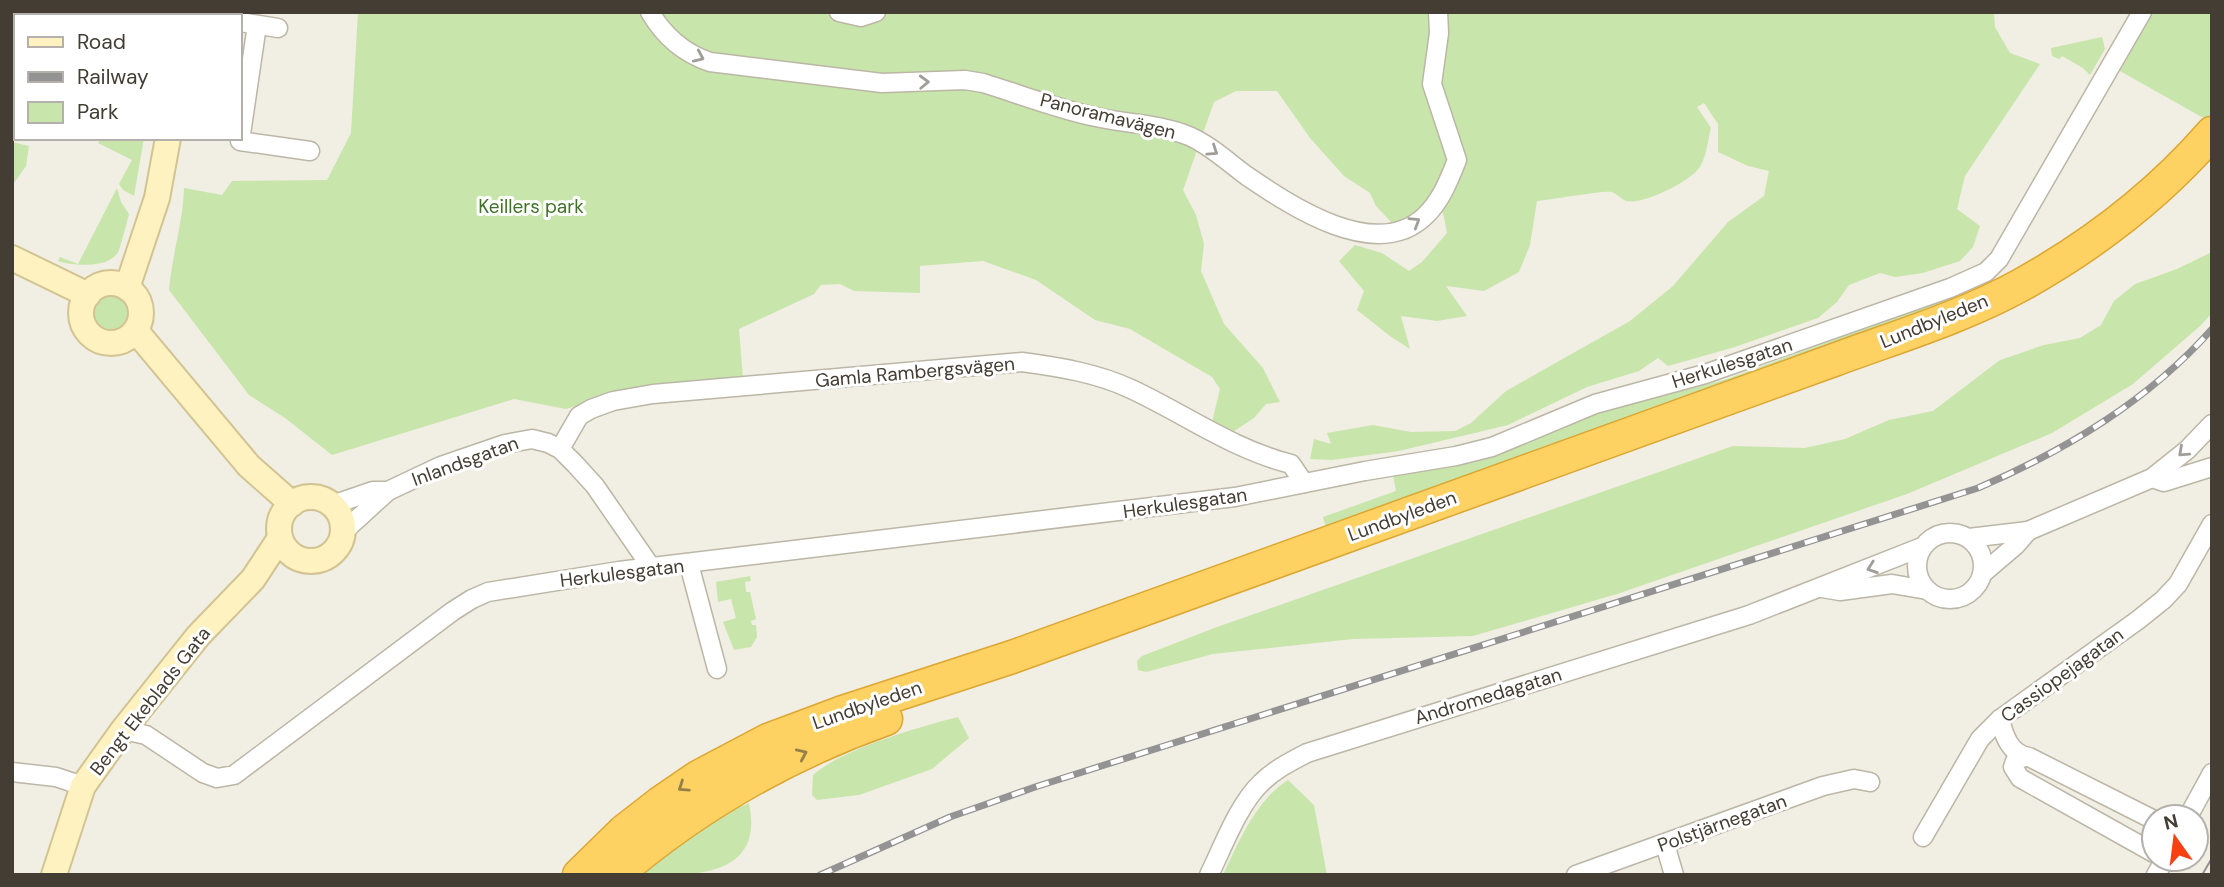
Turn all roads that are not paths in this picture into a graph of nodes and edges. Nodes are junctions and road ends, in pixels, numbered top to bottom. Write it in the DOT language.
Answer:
graph roads {
  1 [pos="650,12"];
  2 [pos="839,12"];
  3 [pos="876,12"];
  4 [pos="1438,12"];
  5 [pos="2142,12"];
  6 [pos="248,24"];
  7 [pos="278,28"];
  8 [pos="242,112"];
  9 [pos="2212,133"];
  10 [pos="168,140"];
  11 [pos="240,140"];
  12 [pos="310,151"];
  13 [pos="2212,161"];
  14 [pos="12,258"];
  15 [pos="127,288"];
  16 [pos="88,295"];
  17 [pos="136,331"];
  18 [pos="2212,424"];
  19 [pos="560,449"];
  20 [pos="2212,467"];
  21 [pos="2152,478"];
  22 [pos="1304,483"];
  23 [pos="388,491"];
  24 [pos="292,504"];
  25 [pos="332,505"];
  26 [pos="2212,524"];
  27 [pos="2028,531"];
  28 [pos="343,533"];
  29 [pos="1969,538"];
  30 [pos="1922,547"];
  31 [pos="287,548"];
  32 [pos="689,564"];
  33 [pos="651,567"];
  34 [pos="1982,574"];
  35 [pos="1822,588"];
  36 [pos="1927,590"];
  37 [pos="717,669"];
  38 [pos="2000,719"];
  39 [pos="123,730"];
  40 [pos="12,772"];
  41 [pos="2212,772"];
  42 [pos="1870,782"];
  43 [pos="83,786"];
  44 [pos="2059,786"];
  45 [pos="2195,803"];
  46 [pos="2140,815"];
  47 [pos="1923,836"];
  48 [pos="1665,844"];
  49 [pos="2140,846"];
  50 [pos="54,875"];
  51 [pos="579,875"];
  52 [pos="616,875"];
  53 [pos="1209,875"];
  54 [pos="1576,875"];
  55 [pos="1674,875"];
  1 -- 4 [label="street, Panoramavägen, one-way"];
  2 -- 3 [label="street"];
  5 -- 22 [label="street, Herkulesgatan"];
  6 -- 7 [label="street"];
  6 -- 8 [label="street"];
  9 -- 51 [label="highway, Lundbyleden, one-way"];
  10 -- 15 [label="street"];
  11 -- 12 [label="street"];
  52 -- 13 [label="highway, Lundbyleden, one-way"];
  14 -- 16 [label="street"];
  15 -- 16 [label="street"];
  15 -- 17 [label="street"];
  16 -- 17 [label="street"];
  17 -- 24 [label="street"];
  18 -- 21 [label="street, Andromedagatan, one-way"];
  19 -- 22 [label="street, Gamla Rambergsvägen"];
  19 -- 23 [label="street, Inlandsgatan"];
  19 -- 33 [label="street"];
  20 -- 21 [label="street, Andromedagatan"];
  21 -- 27 [label="street, Andromedagatan"];
  22 -- 32 [label="street, Herkulesgatan"];
  23 -- 25 [label="street, Inlandsgatan"];
  23 -- 28 [label="street, Inlandsgatan"];
  24 -- 25 [label="street"];
  24 -- 31 [label="street"];
  25 -- 28 [label="street"];
  26 -- 38 [label="street, Cassiopejagatan"];
  27 -- 29 [label="street, Andromedagatan"];
  27 -- 34 [label="street, Andromedagatan"];
  28 -- 31 [label="street"];
  29 -- 30 [label="street, Andromedagatan"];
  29 -- 34 [label="street"];
  30 -- 35 [label="street, Andromedagatan, one-way"];
  30 -- 36 [label="street"];
  31 -- 39 [label="street, Bengt Ekeblads Gata"];
  32 -- 33 [label="street, Herkulesgatan"];
  32 -- 37 [label="street"];
  33 -- 39 [label="street, Herkulesgatan"];
  34 -- 36 [label="street, Andromedagatan"];
  35 -- 36 [label="street, Andromedagatan"];
  35 -- 53 [label="street, Andromedagatan"];
  38 -- 44 [label="street"];
  38 -- 47 [label="street, Cassiopejagatan"];
  39 -- 43 [label="street, Bengt Ekeblads Gata"];
  40 -- 43 [label="street"];
  41 -- 45 [label="street"];
  42 -- 48 [label="street, Polstjärnegatan"];
  43 -- 50 [label="street, Bengt Ekeblads Gata"];
  44 -- 46 [label="street"];
  44 -- 49 [label="street"];
  48 -- 54 [label="street, Polstjärnegatan"];
  48 -- 55 [label="street"];
}
